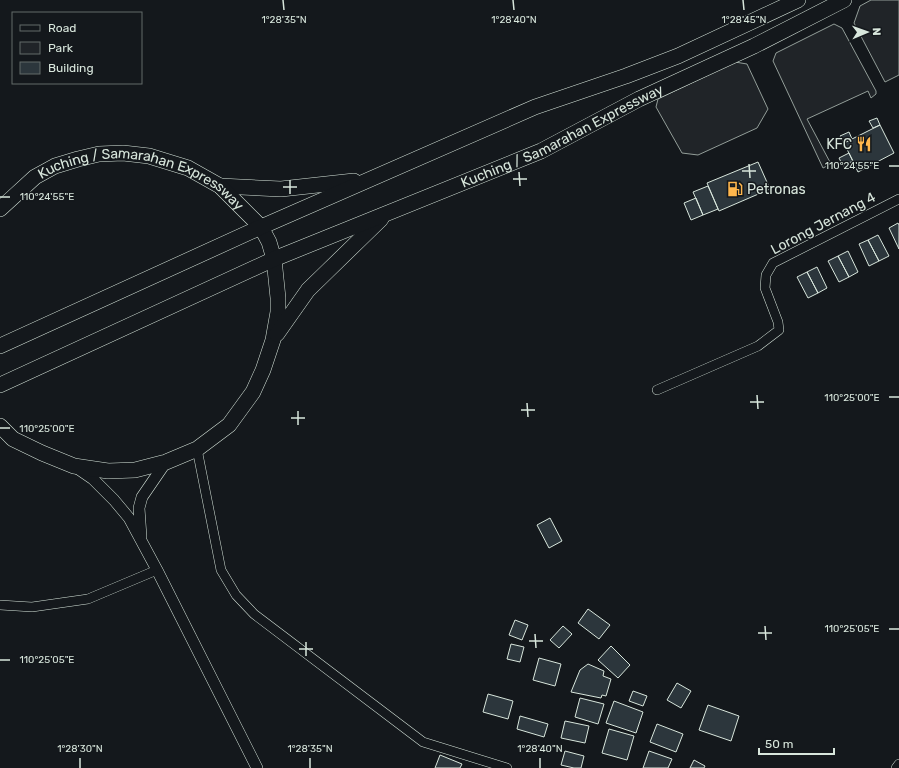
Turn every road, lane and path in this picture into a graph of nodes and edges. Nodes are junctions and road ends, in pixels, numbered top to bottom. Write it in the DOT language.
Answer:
graph roads {
  1 [pos="798,0"];
  2 [pos="844,0"];
  3 [pos="371,179"];
  4 [pos="220,186"];
  5 [pos="899,199"];
  6 [pos="0,209"];
  7 [pos="386,214"];
  8 [pos="261,227"];
  9 [pos="274,259"];
  10 [pos="273,340"];
  11 [pos="0,346"];
  12 [pos="0,385"];
  13 [pos="657,390"];
  14 [pos="0,426"];
  15 [pos="7,438"];
  16 [pos="197,449"];
  17 [pos="166,462"];
  18 [pos="74,466"];
  19 [pos="141,541"];
  20 [pos="157,570"];
  21 [pos="0,605"];
  22 [pos="899,764"];
  23 [pos="257,768"];
  24 [pos="507,768"];
  25 [pos="896,768"];
  1 -- 3 [label="highway, Kuching / Samarahan Expressway"];
  2 -- 7 [label="highway, Kuching / Samarahan Expressway"];
  3 -- 4 [label="highway"];
  3 -- 8 [label="highway, Kuching / Samarahan Expressway"];
  4 -- 6 [label="highway, Kuching / Samarahan Expressway"];
  4 -- 8 [label="highway, Kuching / Samarahan Expressway"];
  5 -- 13 [label="street, Lorong Jernang 4"];
  7 -- 9 [label="highway, Kuching / Samarahan Expressway"];
  7 -- 10 [label="highway"];
  8 -- 9 [label="highway, Kuching / Samarahan Expressway"];
  8 -- 11 [label="highway, Kuching / Samarahan Expressway"];
  9 -- 10 [label="highway, Kuching / Samarahan Expressway"];
  9 -- 12 [label="highway, Kuching / Samarahan Expressway"];
  10 -- 16 [label="highway, Kuching / Samarahan Expressway"];
  14 -- 15 [label="highway, Kuching / Samarahan Expressway"];
  15 -- 18 [label="highway, Kuching / Samarahan Expressway"];
  16 -- 17 [label="highway, Kuching / Samarahan Expressway"];
  16 -- 24 [label="street"];
  17 -- 18 [label="highway, Kuching / Samarahan Expressway"];
  17 -- 19 [label="street"];
  18 -- 19 [label="street"];
  19 -- 20 [label="street"];
  20 -- 21 [label="street"];
  20 -- 23 [label="street"];
  22 -- 25 [label="street"];
}
